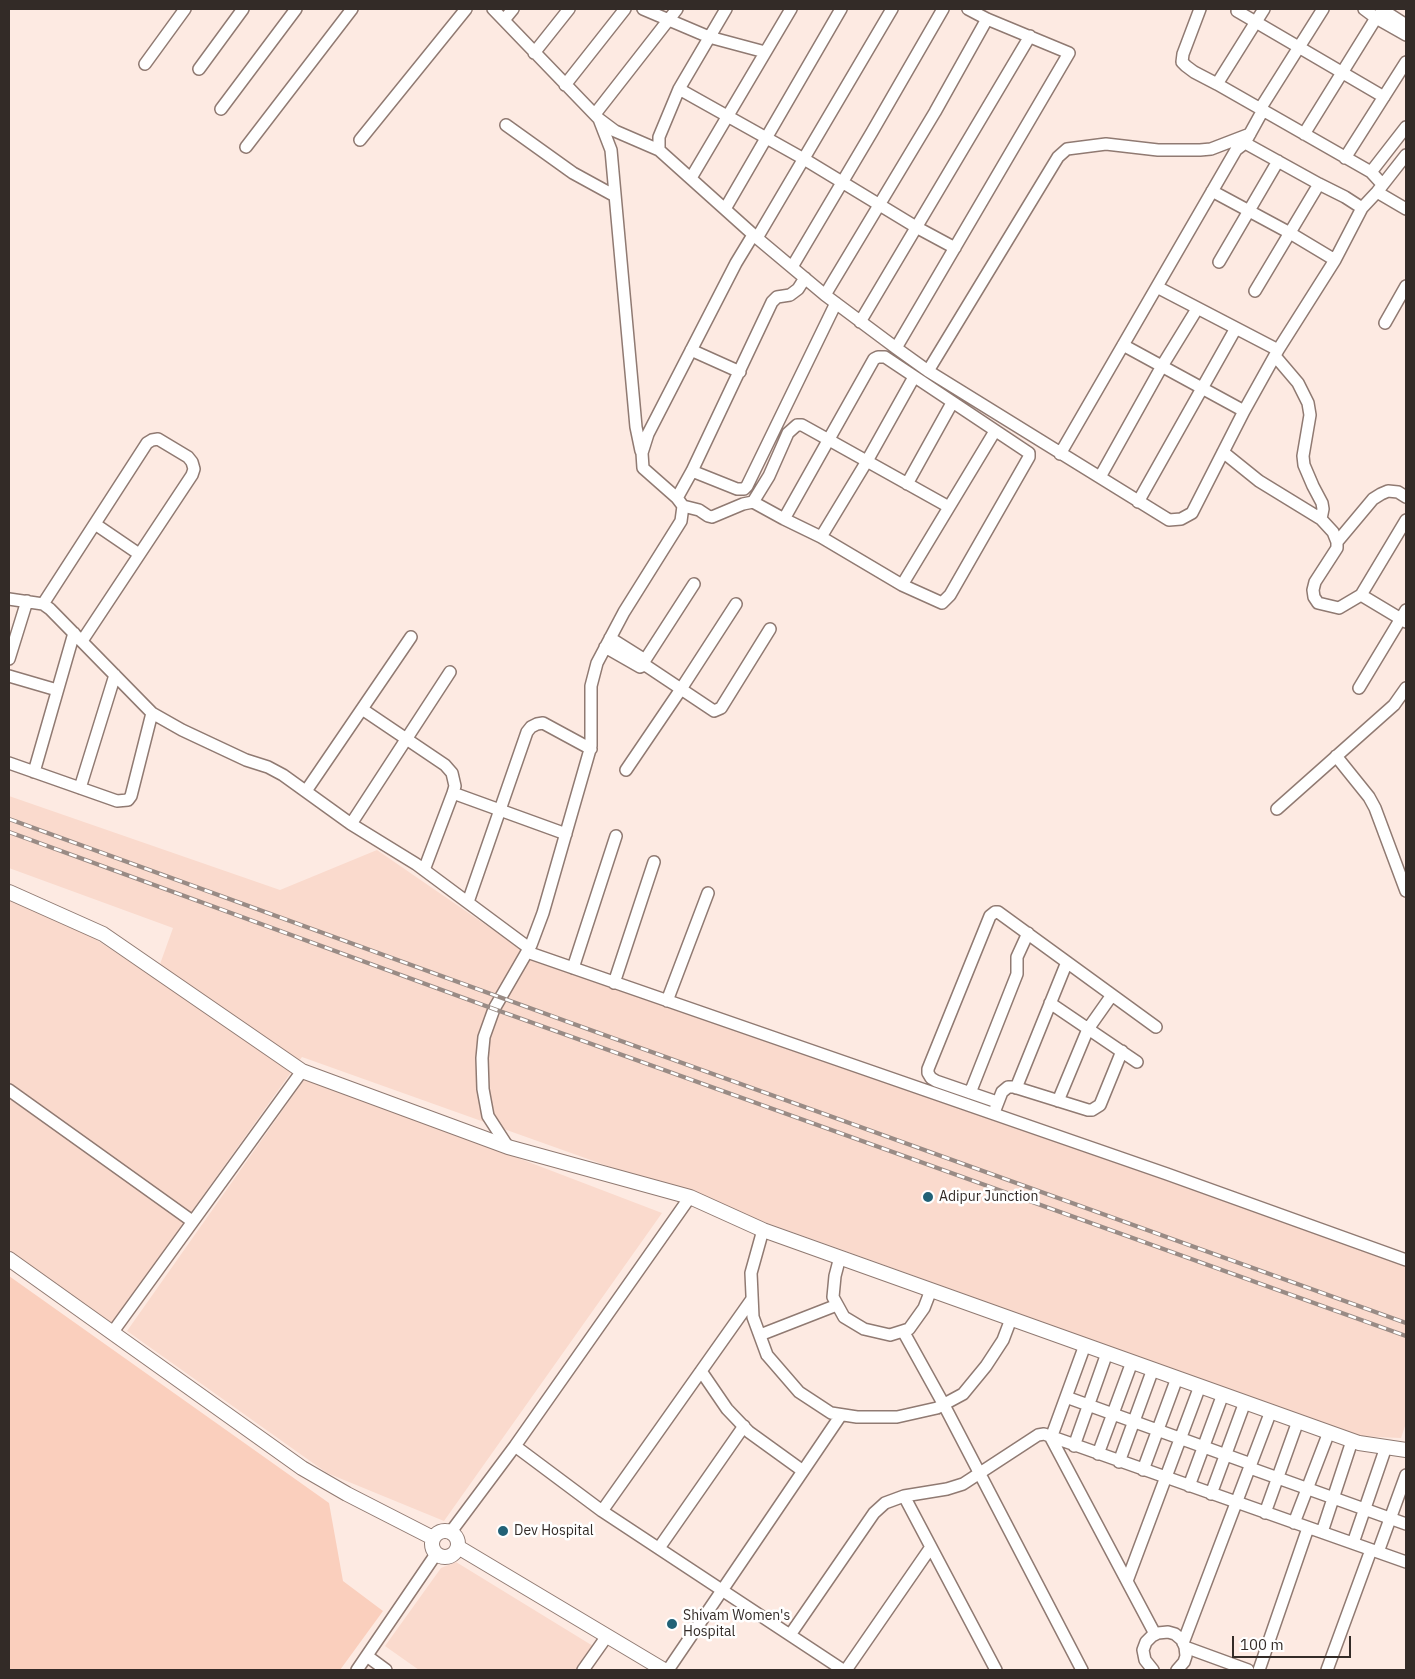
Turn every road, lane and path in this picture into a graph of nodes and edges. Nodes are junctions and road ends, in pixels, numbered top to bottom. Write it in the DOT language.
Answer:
graph roads {
  1 [pos="185,9"];
  2 [pos="243,9"];
  3 [pos="296,9"];
  4 [pos="466,9"];
  5 [pos="493,9"];
  6 [pos="513,9"];
  7 [pos="569,9"];
  8 [pos="625,9"];
  9 [pos="643,9"];
  10 [pos="677,9"];
  11 [pos="726,9"];
  12 [pos="790,9"];
  13 [pos="841,9"];
  14 [pos="892,9"];
  15 [pos="943,9"];
  16 [pos="968,9"];
  17 [pos="1200,9"];
  18 [pos="1264,9"];
  19 [pos="1324,9"];
  20 [pos="1364,9"];
  21 [pos="349,10"];
  22 [pos="1237,11"];
  23 [pos="1378,13"];
  24 [pos="669,19"];
  25 [pos="987,19"];
  26 [pos="504,20"];
  27 [pos="1256,21"];
  28 [pos="1406,25"];
  29 [pos="1406,35"];
  30 [pos="1030,36"];
  31 [pos="709,37"];
  32 [pos="1299,48"];
  33 [pos="765,52"];
  34 [pos="534,53"];
  35 [pos="1406,62"];
  36 [pos="145,64"];
  37 [pos="199,69"];
  38 [pos="1342,73"];
  39 [pos="1217,84"];
  40 [pos="566,85"];
  41 [pos="679,88"];
  42 [pos="1384,97"];
  43 [pos="221,109"];
  44 [pos="1261,110"];
  45 [pos="597,116"];
  46 [pos="727,116"];
  47 [pos="506,125"];
  48 [pos="1406,127"];
  49 [pos="1304,134"];
  50 [pos="765,138"];
  51 [pos="1247,139"];
  52 [pos="360,140"];
  53 [pos="246,147"];
  54 [pos="659,150"];
  55 [pos="1406,155"];
  56 [pos="1345,158"];
  57 [pos="804,159"];
  58 [pos="1278,161"];
  59 [pos="1371,172"];
  60 [pos="691,178"];
  61 [pos="842,182"];
  62 [pos="1319,184"];
  63 [pos="1380,188"];
  64 [pos="1212,191"];
  65 [pos="615,196"];
  66 [pos="880,204"];
  67 [pos="1362,208"];
  68 [pos="724,209"];
  69 [pos="1406,209"];
  70 [pos="1250,212"];
  71 [pos="916,227"];
  72 [pos="1290,233"];
  73 [pos="755,237"];
  74 [pos="955,248"];
  75 [pos="1335,260"];
  76 [pos="1219,262"];
  77 [pos="792,267"];
  78 [pos="805,278"];
  79 [pos="1406,286"];
  80 [pos="1156,287"];
  81 [pos="1255,291"];
  82 [pos="826,295"];
  83 [pos="836,303"];
  84 [pos="1198,308"];
  85 [pos="860,322"];
  86 [pos="1385,323"];
  87 [pos="1236,328"];
  88 [pos="1123,345"];
  89 [pos="896,348"];
  90 [pos="691,350"];
  91 [pos="1277,353"];
  92 [pos="1162,366"];
  93 [pos="740,372"];
  94 [pos="928,372"];
  95 [pos="914,377"];
  96 [pos="1202,388"];
  97 [pos="952,403"];
  98 [pos="1244,411"];
  99 [pos="995,431"];
  100 [pos="829,440"];
  101 [pos="1223,452"];
  102 [pos="642,453"];
  103 [pos="1060,454"];
  104 [pos="867,461"];
  105 [pos="692,471"];
  106 [pos="1100,477"];
  107 [pos="907,484"];
  108 [pos="1406,497"];
  109 [pos="680,502"];
  110 [pos="753,502"];
  111 [pos="1138,502"];
  112 [pos="949,507"];
  113 [pos="784,519"];
  114 [pos="1321,519"];
  115 [pos="1406,520"];
  116 [pos="95,524"];
  117 [pos="821,537"];
  118 [pos="1337,542"];
  119 [pos="139,554"];
  120 [pos="694,584"];
  121 [pos="902,585"];
  122 [pos="1361,595"];
  123 [pos="9,599"];
  124 [pos="26,601"];
  125 [pos="43,604"];
  126 [pos="736,604"];
  127 [pos="1404,617"];
  128 [pos="770,630"];
  129 [pos="78,637"];
  130 [pos="411,637"];
  131 [pos="608,642"];
  132 [pos="9,659"];
  133 [pos="645,662"];
  134 [pos="450,672"];
  135 [pos="9,676"];
  136 [pos="115,676"];
  137 [pos="1359,688"];
  138 [pos="1406,688"];
  139 [pos="57,690"];
  140 [pos="681,690"];
  141 [pos="362,709"];
  142 [pos="152,713"];
  143 [pos="406,739"];
  144 [pos="590,749"];
  145 [pos="1336,756"];
  146 [pos="9,763"];
  147 [pos="626,770"];
  148 [pos="34,772"];
  149 [pos="80,788"];
  150 [pos="306,791"];
  151 [pos="454,793"];
  152 [pos="1277,809"];
  153 [pos="500,810"];
  154 [pos="352,824"];
  155 [pos="566,834"];
  156 [pos="616,836"];
  157 [pos="654,862"];
  158 [pos="424,870"];
  159 [pos="1406,891"];
  160 [pos="9,892"];
  161 [pos="708,893"];
  162 [pos="468,902"];
  163 [pos="1028,934"];
  164 [pos="528,950"];
  165 [pos="1067,962"];
  166 [pos="573,968"];
  167 [pos="614,983"];
  168 [pos="1112,995"];
  169 [pos="667,1001"];
  170 [pos="1050,1003"];
  171 [pos="1156,1027"];
  172 [pos="1088,1029"];
  173 [pos="1122,1051"];
  174 [pos="1137,1062"];
  175 [pos="302,1070"];
  176 [pos="1016,1088"];
  177 [pos="9,1090"];
  178 [pos="970,1093"];
  179 [pos="1058,1101"];
  180 [pos="995,1108"];
  181 [pos="508,1147"];
  182 [pos="690,1197"];
  183 [pos="192,1221"];
  184 [pos="763,1230"];
  185 [pos="840,1257"];
  186 [pos="9,1259"];
  187 [pos="1406,1260"];
  188 [pos="931,1290"];
  189 [pos="752,1299"];
  190 [pos="838,1305"];
  191 [pos="1011,1319"];
  192 [pos="903,1331"];
  193 [pos="112,1333"];
  194 [pos="760,1335"];
  195 [pos="1085,1345"];
  196 [pos="1107,1353"];
  197 [pos="1132,1362"];
  198 [pos="1153,1369"];
  199 [pos="701,1370"];
  200 [pos="1177,1378"];
  201 [pos="1200,1386"];
  202 [pos="1223,1394"];
  203 [pos="1066,1397"];
  204 [pos="1245,1402"];
  205 [pos="944,1404"];
  206 [pos="1088,1405"];
  207 [pos="1271,1412"];
  208 [pos="1113,1414"];
  209 [pos="841,1415"];
  210 [pos="1298,1421"];
  211 [pos="1134,1422"];
  212 [pos="744,1426"];
  213 [pos="1157,1430"];
  214 [pos="1329,1432"];
  215 [pos="1051,1438"];
  216 [pos="1181,1439"];
  217 [pos="1352,1441"];
  218 [pos="515,1446"];
  219 [pos="1074,1446"];
  220 [pos="1204,1447"];
  221 [pos="1386,1447"];
  222 [pos="1406,1450"];
  223 [pos="1098,1454"];
  224 [pos="1225,1455"];
  225 [pos="1119,1462"];
  226 [pos="1251,1466"];
  227 [pos="1143,1470"];
  228 [pos="803,1471"];
  229 [pos="980,1474"];
  230 [pos="1406,1475"];
  231 [pos="1166,1478"];
  232 [pos="1278,1478"];
  233 [pos="1189,1486"];
  234 [pos="1307,1489"];
  235 [pos="1211,1494"];
  236 [pos="904,1496"];
  237 [pos="1333,1498"];
  238 [pos="1237,1503"];
  239 [pos="1365,1509"];
  240 [pos="602,1511"];
  241 [pos="1265,1513"];
  242 [pos="1390,1518"];
  243 [pos="1294,1523"];
  244 [pos="1406,1524"];
  245 [pos="1308,1528"];
  246 [pos="1322,1532"];
  247 [pos="450,1533"];
  248 [pos="433,1538"];
  249 [pos="1353,1543"];
  250 [pos="931,1547"];
  251 [pos="659,1548"];
  252 [pos="456,1550"];
  253 [pos="1374,1551"];
  254 [pos="436,1554"];
  255 [pos="1406,1562"];
  256 [pos="1127,1581"];
  257 [pos="722,1590"];
  258 [pos="1155,1634"];
  259 [pos="790,1635"];
  260 [pos="605,1639"];
  261 [pos="1184,1645"];
  262 [pos="366,1656"];
  263 [pos="1146,1669"];
  264 [pos="357,1670"];
  265 [pos="386,1670"];
  266 [pos="583,1670"];
  267 [pos="652,1670"];
  268 [pos="664,1670"];
  269 [pos="668,1670"];
  270 [pos="845,1670"];
  271 [pos="996,1670"];
  272 [pos="1082,1670"];
  273 [pos="1177,1670"];
  274 [pos="1248,1670"];
  275 [pos="1258,1670"];
  276 [pos="1327,1670"];
  1 -- 36 [label="street"];
  2 -- 37 [label="street"];
  3 -- 43 [label="street"];
  4 -- 52 [label="street"];
  5 -- 26 [label="street"];
  6 -- 26 [label="street"];
  7 -- 34 [label="street"];
  8 -- 40 [label="street"];
  9 -- 24 [label="street"];
  10 -- 24 [label="street"];
  11 -- 31 [label="street"];
  12 -- 33 [label="street"];
  13 -- 50 [label="street"];
  14 -- 57 [label="street"];
  15 -- 61 [label="street"];
  16 -- 25 [label="street"];
  17 -- 39 [label="street"];
  18 -- 27 [label="street"];
  19 -- 32 [label="street"];
  20 -- 23 [label="street"];
  21 -- 53 [label="street"];
  22 -- 27 [label="street"];
  23 -- 28 [label="street"];
  23 -- 29 [label="street"];
  23 -- 38 [label="street"];
  24 -- 31 [label="street"];
  24 -- 45 [label="street"];
  25 -- 30 [label="street"];
  25 -- 66 [label="street"];
  26 -- 34 [label="street"];
  27 -- 32 [label="street"];
  27 -- 39 [label="street"];
  30 -- 71 [label="street"];
  30 -- 74 [label="street"];
  31 -- 33 [label="street"];
  31 -- 41 [label="street"];
  32 -- 38 [label="street"];
  32 -- 44 [label="street"];
  33 -- 46 [label="street"];
  34 -- 40 [label="street"];
  35 -- 42 [label="street"];
  38 -- 42 [label="street"];
  38 -- 49 [label="street"];
  39 -- 44 [label="street"];
  40 -- 45 [label="street"];
  41 -- 46 [label="street"];
  41 -- 54 [label="street"];
  42 -- 56 [label="street"];
  44 -- 49 [label="street"];
  44 -- 51 [label="street"];
  45 -- 54 [label="street"];
  45 -- 65 [label="street"];
  46 -- 50 [label="street"];
  46 -- 60 [label="street"];
  47 -- 65 [label="street"];
  48 -- 59 [label="street"];
  49 -- 56 [label="street"];
  50 -- 57 [label="street"];
  50 -- 68 [label="street"];
  51 -- 58 [label="street"];
  51 -- 64 [label="street"];
  51 -- 94 [label="street"];
  54 -- 60 [label="street"];
  55 -- 63 [label="street"];
  56 -- 59 [label="street"];
  57 -- 61 [label="street"];
  57 -- 73 [label="street"];
  58 -- 62 [label="street"];
  58 -- 70 [label="street"];
  59 -- 63 [label="street"];
  60 -- 68 [label="street"];
  61 -- 66 [label="street"];
  61 -- 77 [label="street"];
  62 -- 67 [label="street"];
  62 -- 72 [label="street"];
  63 -- 67 [label="street"];
  63 -- 69 [label="street"];
  64 -- 70 [label="street"];
  64 -- 80 [label="street"];
  65 -- 102 [label="street"];
  66 -- 71 [label="street"];
  66 -- 82 [label="street"];
  67 -- 75 [label="street"];
  68 -- 73 [label="street"];
  70 -- 72 [label="street"];
  70 -- 76 [label="street"];
  71 -- 74 [label="street"];
  71 -- 85 [label="street"];
  72 -- 75 [label="street"];
  72 -- 81 [label="street"];
  73 -- 77 [label="street"];
  73 -- 90 [label="street"];
  74 -- 89 [label="street"];
  75 -- 91 [label="street"];
  77 -- 78 [label="street"];
  78 -- 82 [label="street"];
  78 -- 93 [label="street"];
  79 -- 86 [label="street"];
  80 -- 84 [label="street"];
  80 -- 88 [label="street"];
  82 -- 83 [label="street"];
  83 -- 85 [label="street"];
  83 -- 105 [label="street"];
  84 -- 87 [label="street"];
  84 -- 92 [label="street"];
  85 -- 89 [label="street"];
  87 -- 91 [label="street"];
  87 -- 96 [label="street"];
  88 -- 92 [label="street"];
  88 -- 103 [label="street"];
  89 -- 94 [label="street"];
  90 -- 93 [label="street"];
  90 -- 102 [label="street"];
  91 -- 98 [label="street"];
  91 -- 114 [label="street"];
  92 -- 96 [label="street"];
  92 -- 106 [label="street"];
  93 -- 105 [label="street"];
  94 -- 103 [label="street"];
  95 -- 97 [label="street"];
  95 -- 100 [label="street"];
  95 -- 104 [label="street"];
  96 -- 98 [label="street"];
  96 -- 111 [label="street"];
  97 -- 99 [label="street"];
  97 -- 107 [label="street"];
  98 -- 101 [label="street"];
  99 -- 112 [label="street"];
  99 -- 121 [label="street"];
  100 -- 104 [label="street"];
  100 -- 110 [label="street"];
  100 -- 113 [label="street"];
  101 -- 111 [label="street"];
  101 -- 114 [label="street"];
  102 -- 109 [label="street"];
  103 -- 106 [label="street"];
  104 -- 107 [label="street"];
  104 -- 117 [label="street"];
  105 -- 109 [label="street"];
  106 -- 111 [label="street"];
  107 -- 112 [label="street"];
  108 -- 118 [label="street"];
  109 -- 110 [label="street"];
  109 -- 131 [label="street"];
  110 -- 113 [label="street"];
  112 -- 121 [label="street"];
  113 -- 117 [label="street"];
  114 -- 118 [label="street"];
  115 -- 122 [label="street"];
  116 -- 119 [label="street"];
  116 -- 119 [label="street"];
  116 -- 125 [label="street"];
  117 -- 121 [label="street"];
  118 -- 122 [label="street"];
  119 -- 129 [label="street"];
  120 -- 133 [label="street"];
  122 -- 127 [label="street"];
  123 -- 124 [label="street"];
  124 -- 125 [label="street"];
  124 -- 132 [label="street"];
  125 -- 129 [label="street"];
  126 -- 140 [label="street"];
  127 -- 137 [label="street"];
  128 -- 140 [label="street"];
  129 -- 136 [label="street"];
  129 -- 139 [label="street"];
  130 -- 141 [label="street"];
  131 -- 133 [label="street"];
  131 -- 144 [label="street"];
  133 -- 140 [label="street"];
  134 -- 143 [label="street"];
  135 -- 139 [label="street"];
  136 -- 142 [label="street"];
  136 -- 149 [label="street"];
  138 -- 145 [label="street"];
  139 -- 148 [label="street"];
  140 -- 147 [label="street"];
  141 -- 143 [label="street"];
  141 -- 150 [label="street"];
  142 -- 149 [label="street"];
  142 -- 150 [label="street"];
  143 -- 151 [label="street"];
  143 -- 154 [label="street"];
  144 -- 153 [label="street"];
  144 -- 155 [label="street"];
  145 -- 152 [label="street"];
  145 -- 159 [label="street"];
  146 -- 148 [label="street"];
  148 -- 149 [label="street"];
  150 -- 154 [label="street"];
  151 -- 153 [label="street"];
  151 -- 158 [label="street"];
  153 -- 155 [label="street"];
  153 -- 162 [label="street"];
  154 -- 158 [label="street"];
  155 -- 164 [label="street"];
  156 -- 166 [label="street"];
  157 -- 167 [label="street"];
  158 -- 162 [label="street"];
  160 -- 175 [label="main road"];
  161 -- 169 [label="street"];
  162 -- 164 [label="street"];
  163 -- 165 [label="street"];
  163 -- 178 [label="street"];
  163 -- 178 [label="street"];
  164 -- 166 [label="street"];
  164 -- 181 [label="street"];
  165 -- 168 [label="street"];
  165 -- 170 [label="street"];
  166 -- 167 [label="street"];
  167 -- 169 [label="street"];
  168 -- 171 [label="street"];
  168 -- 172 [label="street"];
  169 -- 180 [label="street"];
  170 -- 172 [label="street"];
  170 -- 176 [label="street"];
  172 -- 173 [label="street"];
  172 -- 179 [label="street"];
  173 -- 174 [label="street"];
  173 -- 179 [label="street"];
  175 -- 181 [label="main road"];
  175 -- 183 [label="street"];
  176 -- 179 [label="street"];
  176 -- 180 [label="street"];
  177 -- 183 [label="street"];
  178 -- 180 [label="street"];
  180 -- 187 [label="street"];
  181 -- 182 [label="main road"];
  182 -- 184 [label="main road"];
  182 -- 218 [label="street"];
  183 -- 193 [label="street"];
  184 -- 185 [label="main road"];
  184 -- 189 [label="street"];
  185 -- 188 [label="main road"];
  185 -- 190 [label="street"];
  186 -- 193 [label="main road"];
  188 -- 191 [label="main road"];
  188 -- 192 [label="street"];
  189 -- 194 [label="street"];
  189 -- 199 [label="street"];
  190 -- 192 [label="street"];
  190 -- 194 [label="street"];
  191 -- 195 [label="main road"];
  191 -- 205 [label="street"];
  192 -- 205 [label="street"];
  193 -- 248 [label="main road"];
  194 -- 209 [label="street"];
  195 -- 196 [label="main road"];
  195 -- 203 [label="street"];
  196 -- 197 [label="main road"];
  196 -- 206 [label="street"];
  197 -- 198 [label="main road"];
  197 -- 208 [label="street"];
  198 -- 200 [label="main road"];
  198 -- 211 [label="street"];
  199 -- 212 [label="street"];
  199 -- 240 [label="street"];
  200 -- 201 [label="main road"];
  200 -- 213 [label="street"];
  201 -- 202 [label="main road"];
  201 -- 216 [label="street"];
  202 -- 204 [label="main road"];
  202 -- 220 [label="street"];
  203 -- 206 [label="street"];
  203 -- 215 [label="street"];
  204 -- 207 [label="main road"];
  204 -- 224 [label="street"];
  205 -- 209 [label="street"];
  205 -- 229 [label="street"];
  206 -- 208 [label="street"];
  206 -- 219 [label="street"];
  207 -- 210 [label="main road"];
  207 -- 226 [label="street"];
  208 -- 211 [label="street"];
  208 -- 223 [label="street"];
  209 -- 228 [label="street"];
  210 -- 214 [label="main road"];
  210 -- 232 [label="street"];
  211 -- 213 [label="street"];
  211 -- 225 [label="street"];
  212 -- 228 [label="street"];
  212 -- 251 [label="street"];
  213 -- 216 [label="street"];
  213 -- 227 [label="street"];
  214 -- 217 [label="main road"];
  214 -- 234 [label="street"];
  215 -- 219 [label="street"];
  215 -- 229 [label="street"];
  215 -- 256 [label="street"];
  216 -- 220 [label="street"];
  216 -- 231 [label="street"];
  217 -- 221 [label="main road"];
  217 -- 237 [label="street"];
  218 -- 240 [label="street"];
  218 -- 247 [label="street"];
  219 -- 223 [label="street"];
  220 -- 224 [label="street"];
  220 -- 233 [label="street"];
  221 -- 222 [label="main road"];
  221 -- 239 [label="street"];
  223 -- 225 [label="street"];
  224 -- 226 [label="street"];
  224 -- 235 [label="street"];
  225 -- 227 [label="street"];
  226 -- 232 [label="street"];
  226 -- 238 [label="street"];
  227 -- 231 [label="street"];
  228 -- 257 [label="street"];
  229 -- 236 [label="street"];
  229 -- 272 [label="street"];
  230 -- 242 [label="street"];
  231 -- 233 [label="street"];
  231 -- 256 [label="street"];
  232 -- 234 [label="street"];
  232 -- 241 [label="street"];
  233 -- 235 [label="street"];
  234 -- 237 [label="street"];
  234 -- 243 [label="street"];
  235 -- 238 [label="street"];
  236 -- 250 [label="street"];
  236 -- 259 [label="street"];
  237 -- 239 [label="street"];
  237 -- 246 [label="street"];
  238 -- 241 [label="street"];
  238 -- 261 [label="street"];
  239 -- 242 [label="street"];
  239 -- 249 [label="street"];
  240 -- 251 [label="street"];
  241 -- 243 [label="street"];
  242 -- 244 [label="street"];
  242 -- 253 [label="street"];
  243 -- 245 [label="street"];
  245 -- 246 [label="street"];
  245 -- 275 [label="street"];
  246 -- 249 [label="street"];
  247 -- 248 [label="main road"];
  247 -- 252 [label="main road"];
  248 -- 254 [label="main road"];
  249 -- 253 [label="street"];
  250 -- 270 [label="street"];
  250 -- 271 [label="street"];
  251 -- 257 [label="street"];
  252 -- 254 [label="main road"];
  252 -- 260 [label="main road"];
  253 -- 255 [label="street"];
  253 -- 276 [label="street"];
  254 -- 262 [label="street"];
  256 -- 258 [label="street"];
  257 -- 259 [label="street"];
  257 -- 269 [label="street"];
  258 -- 261 [label="street"];
  258 -- 263 [label="street"];
  259 -- 270 [label="street"];
  260 -- 266 [label="street"];
  260 -- 267 [label="main road"];
  260 -- 268 [label="main road"];
  261 -- 273 [label="street"];
  261 -- 274 [label="street"];
  262 -- 264 [label="street"];
  262 -- 265 [label="street"];
}
